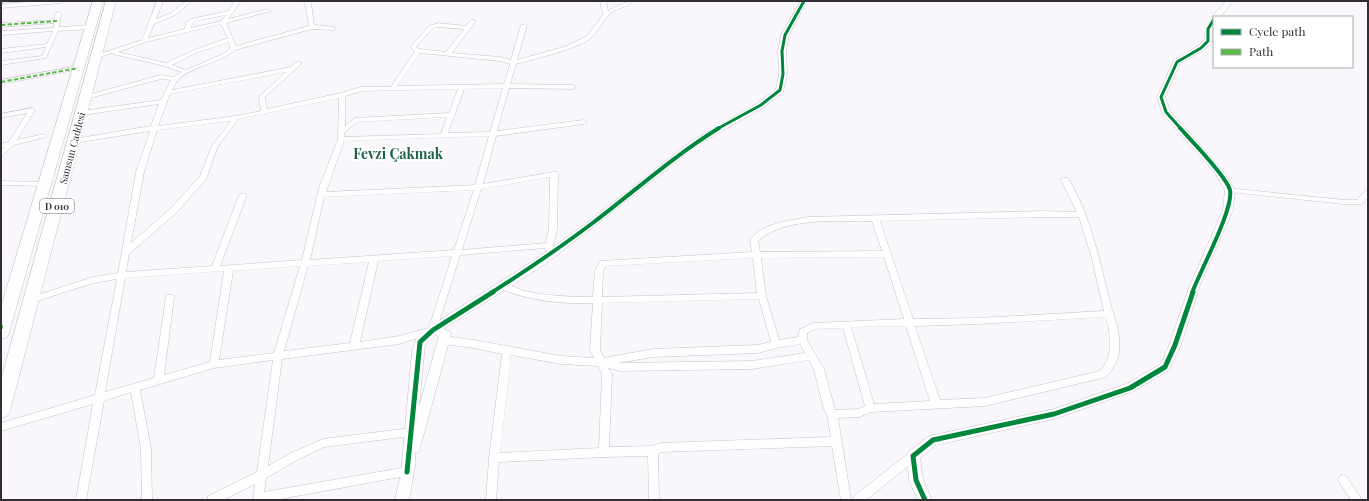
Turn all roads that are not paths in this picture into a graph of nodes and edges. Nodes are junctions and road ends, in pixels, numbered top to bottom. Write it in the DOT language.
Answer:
graph roads {
  1 [pos="61,1"];
  2 [pos="98,1"];
  3 [pos="110,1"];
  4 [pos="160,1"];
  5 [pos="189,1"];
  6 [pos="238,1"];
  7 [pos="306,1"];
  8 [pos="603,1"];
  9 [pos="630,1"];
  10 [pos="804,1"];
  11 [pos="1230,1"];
  12 [pos="54,2"];
  13 [pos="1,6"];
  14 [pos="268,11"];
  15 [pos="230,12"];
  16 [pos="58,14"];
  17 [pos="606,16"];
  18 [pos="1217,16"];
  19 [pos="57,21"];
  20 [pos="473,21"];
  21 [pos="1213,21"];
  22 [pos="222,22"];
  23 [pos="152,23"];
  24 [pos="1,24"];
  25 [pos="524,25"];
  26 [pos="90,26"];
  27 [pos="312,27"];
  28 [pos="333,28"];
  29 [pos="468,28"];
  30 [pos="56,30"];
  31 [pos="188,30"];
  32 [pos="1,33"];
  33 [pos="231,39"];
  34 [pos="144,41"];
  35 [pos="49,45"];
  36 [pos="233,49"];
  37 [pos="115,50"];
  38 [pos="1,51"];
  39 [pos="418,51"];
  40 [pos="448,54"];
  41 [pos="96,56"];
  42 [pos="1,63"];
  43 [pos="299,63"];
  44 [pos="514,63"];
  45 [pos="167,65"];
  46 [pos="78,68"];
  47 [pos="292,69"];
  48 [pos="186,72"];
  49 [pos="175,79"];
  50 [pos="1,82"];
  51 [pos="507,86"];
  52 [pos="462,87"];
  53 [pos="573,87"];
  54 [pos="392,89"];
  55 [pos="168,94"];
  56 [pos="342,95"];
  57 [pos="86,96"];
  58 [pos="163,102"];
  59 [pos="264,112"];
  60 [pos="82,113"];
  61 [pos="452,115"];
  62 [pos="1,116"];
  63 [pos="236,118"];
  64 [pos="584,122"];
  65 [pos="154,128"];
  66 [pos="493,134"];
  67 [pos="44,136"];
  68 [pos="341,136"];
  69 [pos="444,136"];
  70 [pos="74,141"];
  71 [pos="11,144"];
  72 [pos="1,146"];
  73 [pos="1,154"];
  74 [pos="1065,180"];
  75 [pos="1,183"];
  76 [pos="9,183"];
  77 [pos="43,184"];
  78 [pos="478,187"];
  79 [pos="1230,190"];
  80 [pos="1,191"];
  81 [pos="1368,193"];
  82 [pos="322,195"];
  83 [pos="243,196"];
  84 [pos="1084,215"];
  85 [pos="876,220"];
  86 [pos="550,244"];
  87 [pos="126,252"];
  88 [pos="457,253"];
  89 [pos="887,254"];
  90 [pos="756,255"];
  91 [pos="546,257"];
  92 [pos="374,259"];
  93 [pos="305,263"];
  94 [pos="230,268"];
  95 [pos="216,269"];
  96 [pos="122,275"];
  97 [pos="502,286"];
  98 [pos="762,296"];
  99 [pos="170,297"];
  100 [pos="31,300"];
  101 [pos="598,300"];
  102 [pos="1109,314"];
  103 [pos="910,321"];
  104 [pos="846,324"];
  105 [pos="2,329"];
  106 [pos="433,330"];
  107 [pos="444,340"];
  108 [pos="802,340"];
  109 [pos="776,344"];
  110 [pos="354,346"];
  111 [pos="507,351"];
  112 [pos="278,355"];
  113 [pos="811,356"];
  114 [pos="602,362"];
  115 [pos="214,364"];
  116 [pos="158,381"];
  117 [pos="135,388"];
  118 [pos="98,398"];
  119 [pos="936,404"];
  120 [pos="870,408"];
  121 [pos="1,411"];
  122 [pos="832,414"];
  123 [pos="1,427"];
  124 [pos="414,432"];
  125 [pos="836,442"];
  126 [pos="653,451"];
  127 [pos="604,452"];
  128 [pos="913,456"];
  129 [pos="494,458"];
  130 [pos="407,472"];
  131 [pos="262,475"];
  132 [pos="1343,480"];
  133 [pos="258,499"];
  134 [pos="81,500"];
  135 [pos="147,500"];
  136 [pos="212,500"];
  137 [pos="402,500"];
  138 [pos="491,500"];
  139 [pos="654,500"];
  140 [pos="846,500"];
  141 [pos="858,500"];
  142 [pos="925,500"];
  143 [pos="1357,500"];
  1 -- 12 [label="street"];
  2 -- 26 [label="highway, Samsun Caddesi / D 010"];
  3 -- 41 [label="highway, Samsun Caddesi / D 010"];
  4 -- 23 [label="street"];
  5 -- 23 [label="street"];
  6 -- 15 [label="street"];
  7 -- 27 [label="street"];
  8 -- 17 [label="street"];
  9 -- 17 [label="street"];
  10 -- 91 [label="street"];
  11 -- 18 [label="street"];
  12 -- 13 [label="street"];
  14 -- 22 [label="street"];
  15 -- 22 [label="street"];
  15 -- 31 [label="street"];
  16 -- 19 [label="street"];
  17 -- 44 [label="street"];
  19 -- 24 [label="street"];
  19 -- 30 [label="street"];
  20 -- 29 [label="street"];
  21 -- 79 [label="street"];
  22 -- 31 [label="street"];
  22 -- 33 [label="street"];
  23 -- 34 [label="street"];
  25 -- 44 [label="street"];
  26 -- 30 [label="street"];
  26 -- 46 [label="highway, Samsun Caddesi / D 010"];
  27 -- 28 [label="street"];
  27 -- 36 [label="street"];
  29 -- 39 [label="street"];
  29 -- 40 [label="street"];
  30 -- 32 [label="street"];
  30 -- 35 [label="street"];
  31 -- 34 [label="street"];
  33 -- 36 [label="street"];
  33 -- 45 [label="street"];
  34 -- 37 [label="street"];
  35 -- 38 [label="street"];
  35 -- 42 [label="street"];
  36 -- 48 [label="street"];
  37 -- 41 [label="street"];
  37 -- 45 [label="street"];
  39 -- 40 [label="street"];
  39 -- 54 [label="street"];
  40 -- 44 [label="street"];
  41 -- 57 [label="highway, Samsun Caddesi / D 010"];
  43 -- 47 [label="street"];
  44 -- 51 [label="street"];
  45 -- 48 [label="street"];
  46 -- 50 [label="street"];
  46 -- 77 [label="highway, Samsun Caddesi / D 010"];
  47 -- 55 [label="street"];
  47 -- 59 [label="street"];
  48 -- 49 [label="street"];
  49 -- 55 [label="street"];
  49 -- 57 [label="street"];
  51 -- 52 [label="street"];
  51 -- 53 [label="street"];
  51 -- 66 [label="street"];
  52 -- 54 [label="street"];
  52 -- 61 [label="street"];
  54 -- 56 [label="street"];
  55 -- 58 [label="street"];
  56 -- 59 [label="street"];
  56 -- 68 [label="street"];
  57 -- 60 [label="highway, Samsun Caddesi / D 010"];
  58 -- 60 [label="street"];
  58 -- 65 [label="street"];
  59 -- 63 [label="street"];
  60 -- 70 [label="highway, Samsun Caddesi / D 010"];
  61 -- 68 [label="street"];
  61 -- 69 [label="street"];
  62 -- 71 [label="street"];
  63 -- 65 [label="street"];
  63 -- 87 [label="street"];
  64 -- 66 [label="street"];
  65 -- 70 [label="street"];
  65 -- 87 [label="street"];
  66 -- 69 [label="street"];
  66 -- 78 [label="street"];
  67 -- 71 [label="street"];
  68 -- 69 [label="street"];
  68 -- 82 [label="street"];
  70 -- 100 [label="highway, Samsun Caddesi / D 010"];
  71 -- 72 [label="street"];
  71 -- 73 [label="street"];
  74 -- 84 [label="street"];
  75 -- 76 [label="street"];
  76 -- 77 [label="street"];
  76 -- 80 [label="street"];
  77 -- 105 [label="highway, Samsun Caddesi / D 010"];
  78 -- 82 [label="street"];
  78 -- 86 [label="street"];
  78 -- 88 [label="street"];
  79 -- 81 [label="street"];
  79 -- 128 [label="street"];
  82 -- 93 [label="street"];
  83 -- 95 [label="street"];
  84 -- 85 [label="street"];
  84 -- 102 [label="street"];
  85 -- 89 [label="street"];
  85 -- 90 [label="street"];
  86 -- 88 [label="street"];
  86 -- 91 [label="street"];
  87 -- 96 [label="street"];
  88 -- 92 [label="street"];
  88 -- 106 [label="street"];
  89 -- 90 [label="street"];
  89 -- 103 [label="street"];
  90 -- 98 [label="street"];
  90 -- 101 [label="street"];
  91 -- 97 [label="street"];
  92 -- 93 [label="street"];
  92 -- 110 [label="street"];
  93 -- 94 [label="street"];
  93 -- 112 [label="street"];
  94 -- 95 [label="street"];
  94 -- 115 [label="street"];
  95 -- 96 [label="street"];
  96 -- 100 [label="street"];
  96 -- 118 [label="street"];
  97 -- 101 [label="street"];
  97 -- 106 [label="street"];
  98 -- 101 [label="street"];
  98 -- 109 [label="street"];
  99 -- 116 [label="street"];
  100 -- 121 [label="highway, Samsun Caddesi / D 010"];
  101 -- 114 [label="street"];
  102 -- 103 [label="street"];
  102 -- 119 [label="street"];
  103 -- 104 [label="street"];
  103 -- 119 [label="street"];
  104 -- 108 [label="street"];
  104 -- 120 [label="street"];
  106 -- 107 [label="street"];
  106 -- 110 [label="street"];
  106 -- 124 [label="street"];
  107 -- 111 [label="street"];
  107 -- 124 [label="street"];
  108 -- 109 [label="street"];
  108 -- 113 [label="street"];
  109 -- 114 [label="street"];
  110 -- 112 [label="street"];
  111 -- 114 [label="street"];
  111 -- 129 [label="street"];
  112 -- 115 [label="street"];
  112 -- 131 [label="street"];
  113 -- 114 [label="street"];
  113 -- 122 [label="street"];
  114 -- 127 [label="street"];
  115 -- 116 [label="street"];
  116 -- 117 [label="street"];
  117 -- 118 [label="street"];
  117 -- 135 [label="street"];
  118 -- 123 [label="street"];
  118 -- 134 [label="street"];
  119 -- 120 [label="street"];
  120 -- 122 [label="street"];
  122 -- 125 [label="street"];
  124 -- 130 [label="street"];
  124 -- 131 [label="street"];
  125 -- 126 [label="street"];
  125 -- 140 [label="street"];
  126 -- 127 [label="street"];
  126 -- 139 [label="street"];
  127 -- 129 [label="street"];
  128 -- 141 [label="street"];
  128 -- 142 [label="street"];
  129 -- 138 [label="street"];
  130 -- 133 [label="street"];
  130 -- 137 [label="street"];
  131 -- 133 [label="street"];
  131 -- 136 [label="street"];
  132 -- 143 [label="street"];
}
